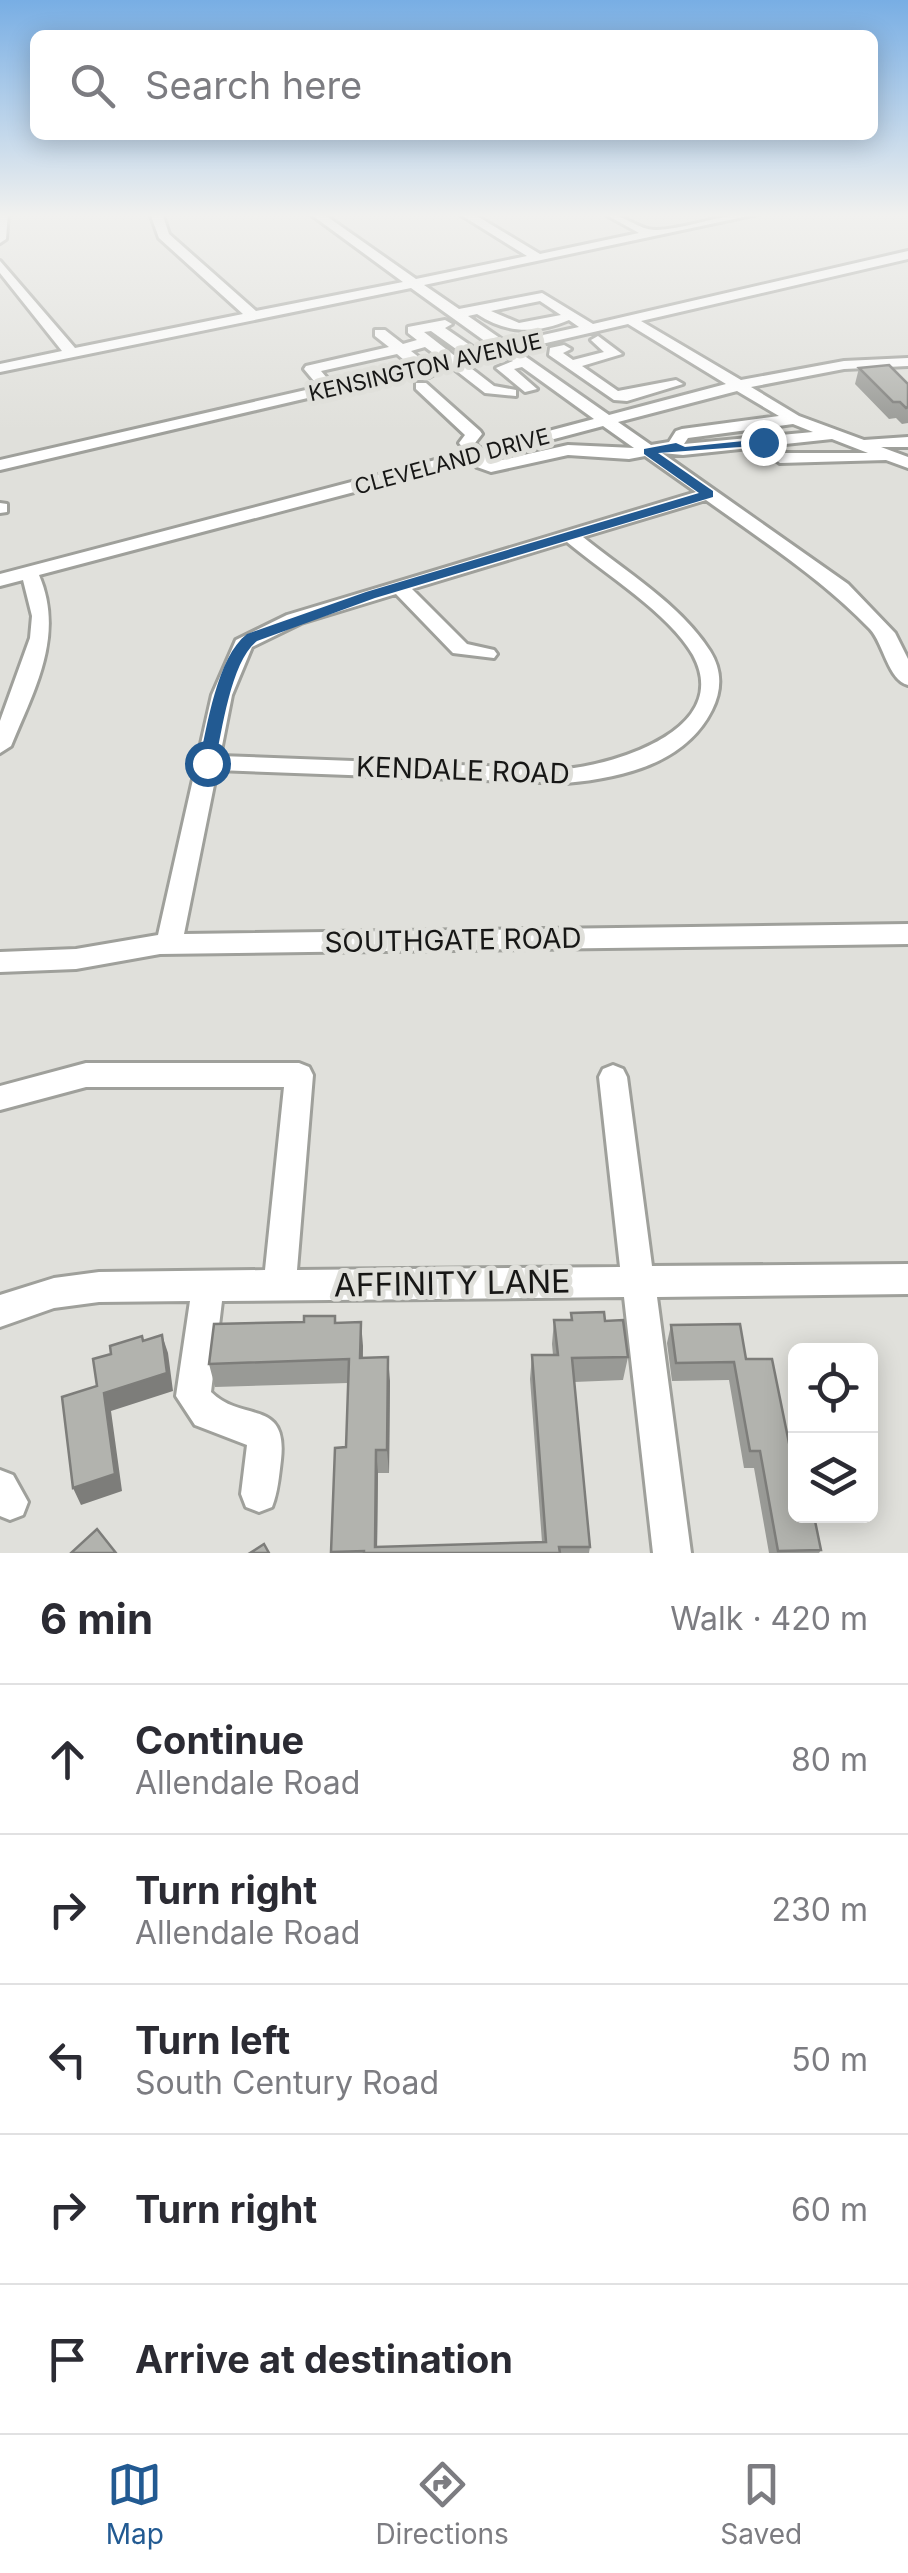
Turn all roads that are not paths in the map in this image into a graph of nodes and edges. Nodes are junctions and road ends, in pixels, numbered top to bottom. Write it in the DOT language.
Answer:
graph roads {
  1 [pos="17,285"];
  2 [pos="218,285"];
  3 [pos="397,285"];
  4 [pos="418,285"];
  5 [pos="775,285"];
  6 [pos="594,306"];
  7 [pos="479,309"];
  8 [pos="252,316"];
  9 [pos="572,316"];
  10 [pos="459,317"];
  11 [pos="624,320"];
  12 [pos="433,326"];
  13 [pos="510,328"];
  14 [pos="645,329"];
  15 [pos="480,331"];
  16 [pos="380,333"];
  17 [pos="594,334"];
  18 [pos="541,340"];
  19 [pos="428,342"];
  20 [pos="504,348"];
  21 [pos="564,348"];
  22 [pos="400,349"];
  23 [pos="71,353"];
  24 [pos="463,362"];
  25 [pos="524,362"];
  26 [pos="908,362"];
  27 [pos="570,365"];
  28 [pos="422,367"];
  29 [pos="0,368"];
  30 [pos="502,368"];
  31 [pos="382,376"];
  32 [pos="552,384"];
  33 [pos="676,384"];
  34 [pos="420,386"];
  35 [pos="745,388"];
  36 [pos="329,389"];
  37 [pos="522,391"];
  38 [pos="794,419"];
  39 [pos="605,420"];
  40 [pos="664,424"];
  41 [pos="752,425"];
  42 [pos="474,434"];
  43 [pos="835,435"];
  44 [pos="538,438"];
  45 [pos="679,440"];
  46 [pos="763,442"];
  47 [pos="852,442"];
  48 [pos="908,442"];
  49 [pos="516,444"];
  50 [pos="648,451"];
  51 [pos="559,452"];
  52 [pos="474,455"];
  53 [pos="902,460"];
  54 [pos="0,465"];
  55 [pos="708,494"];
  56 [pos="571,536"];
  57 [pos="29,573"];
  58 [pos="0,580"];
  59 [pos="399,587"];
  60 [pos="886,633"];
  61 [pos="908,634"];
  62 [pos="487,654"];
  63 [pos="908,679"];
  64 [pos="0,746"];
  65 [pos="207,763"];
  66 [pos="908,934"];
  67 [pos="168,944"];
  68 [pos="0,962"];
  69 [pos="613,1077"];
  70 [pos="0,1098"];
  71 [pos="908,1279"];
  72 [pos="640,1281"];
  73 [pos="280,1285"];
  74 [pos="208,1286"];
  75 [pos="0,1310"];
  76 [pos="259,1494"];
  77 [pos="672,1553"];
  1 -- 23 [label="street"];
  2 -- 8 [label="street"];
  3 -- 8 [label="street"];
  4 -- 10 [label="street"];
  5 -- 11 [label="street, KENSINGTON AVENUE"];
  6 -- 11 [label="street"];
  7 -- 9 [label="street"];
  7 -- 10 [label="street"];
  7 -- 13 [label="street"];
  8 -- 23 [label="street"];
  9 -- 13 [label="street"];
  9 -- 17 [label="street"];
  10 -- 12 [label="street"];
  10 -- 15 [label="street"];
  11 -- 14 [label="street"];
  11 -- 17 [label="street, KENSINGTON AVENUE"];
  12 -- 19 [label="street"];
  12 -- 24 [label="street"];
  13 -- 15 [label="street"];
  13 -- 18 [label="street"];
  14 -- 17 [label="street"];
  14 -- 35 [label="street"];
  15 -- 20 [label="street"];
  16 -- 22 [label="street"];
  17 -- 18 [label="street, KENSINGTON AVENUE"];
  17 -- 21 [label="street"];
  17 -- 27 [label="street"];
  18 -- 20 [label="street, KENSINGTON AVENUE"];
  18 -- 21 [label="street"];
  19 -- 22 [label="street"];
  19 -- 24 [label="street"];
  20 -- 24 [label="street, KENSINGTON AVENUE"];
  20 -- 25 [label="street"];
  21 -- 27 [label="street"];
  22 -- 28 [label="street"];
  22 -- 36 [label="street"];
  23 -- 29 [label="street"];
  24 -- 28 [label="street, KENSINGTON AVENUE"];
  24 -- 30 [label="street"];
  24 -- 37 [label="street"];
  25 -- 30 [label="street"];
  25 -- 32 [label="street"];
  26 -- 35 [label="street, CLEVELAND DRIVE"];
  27 -- 33 [label="street"];
  28 -- 31 [label="street, KENSINGTON AVENUE"];
  28 -- 34 [label="street"];
  30 -- 37 [label="street"];
  31 -- 34 [label="street"];
  31 -- 36 [label="street, KENSINGTON AVENUE"];
  32 -- 37 [label="street"];
  32 -- 39 [label="street"];
  34 -- 42 [label="street"];
  35 -- 38 [label="street"];
  35 -- 39 [label="street, CLEVELAND DRIVE"];
  35 -- 41 [label="street"];
  36 -- 54 [label="street, KENSINGTON AVENUE"];
  38 -- 41 [label="street"];
  38 -- 43 [label="street"];
  39 -- 44 [label="street, CLEVELAND DRIVE"];
  39 -- 50 [label="street"];
  40 -- 45 [label="street"];
  41 -- 45 [label="street"];
  42 -- 49 [label="street"];
  42 -- 52 [label="street"];
  43 -- 46 [label="street"];
  43 -- 47 [label="street"];
  44 -- 49 [label="street, CLEVELAND DRIVE"];
  44 -- 51 [label="street"];
  45 -- 46 [label="street"];
  45 -- 50 [label="street"];
  46 -- 53 [label="street"];
  47 -- 48 [label="street"];
  47 -- 53 [label="street"];
  49 -- 52 [label="street, CLEVELAND DRIVE"];
  50 -- 51 [label="street"];
  50 -- 55 [label="street"];
  51 -- 52 [label="street"];
  52 -- 57 [label="street, CLEVELAND DRIVE"];
  55 -- 56 [label="street"];
  55 -- 60 [label="street"];
  56 -- 59 [label="street"];
  56 -- 65 [label="street, KENDALE ROAD"];
  57 -- 58 [label="street, CLEVELAND DRIVE"];
  57 -- 64 [label="street"];
  59 -- 62 [label="street"];
  59 -- 65 [label="street"];
  60 -- 61 [label="street"];
  60 -- 63 [label="street"];
  65 -- 67 [label="street"];
  66 -- 67 [label="street, SOUTHGATE ROAD"];
  67 -- 68 [label="street, SOUTHGATE ROAD"];
  69 -- 72 [label="street"];
  70 -- 73 [label="street"];
  71 -- 72 [label="street, AFFINITY LANE"];
  72 -- 73 [label="street, AFFINITY LANE"];
  72 -- 77 [label="street"];
  73 -- 74 [label="street, AFFINITY LANE"];
  74 -- 75 [label="street, AFFINITY LANE"];
  74 -- 76 [label="street"];
}
